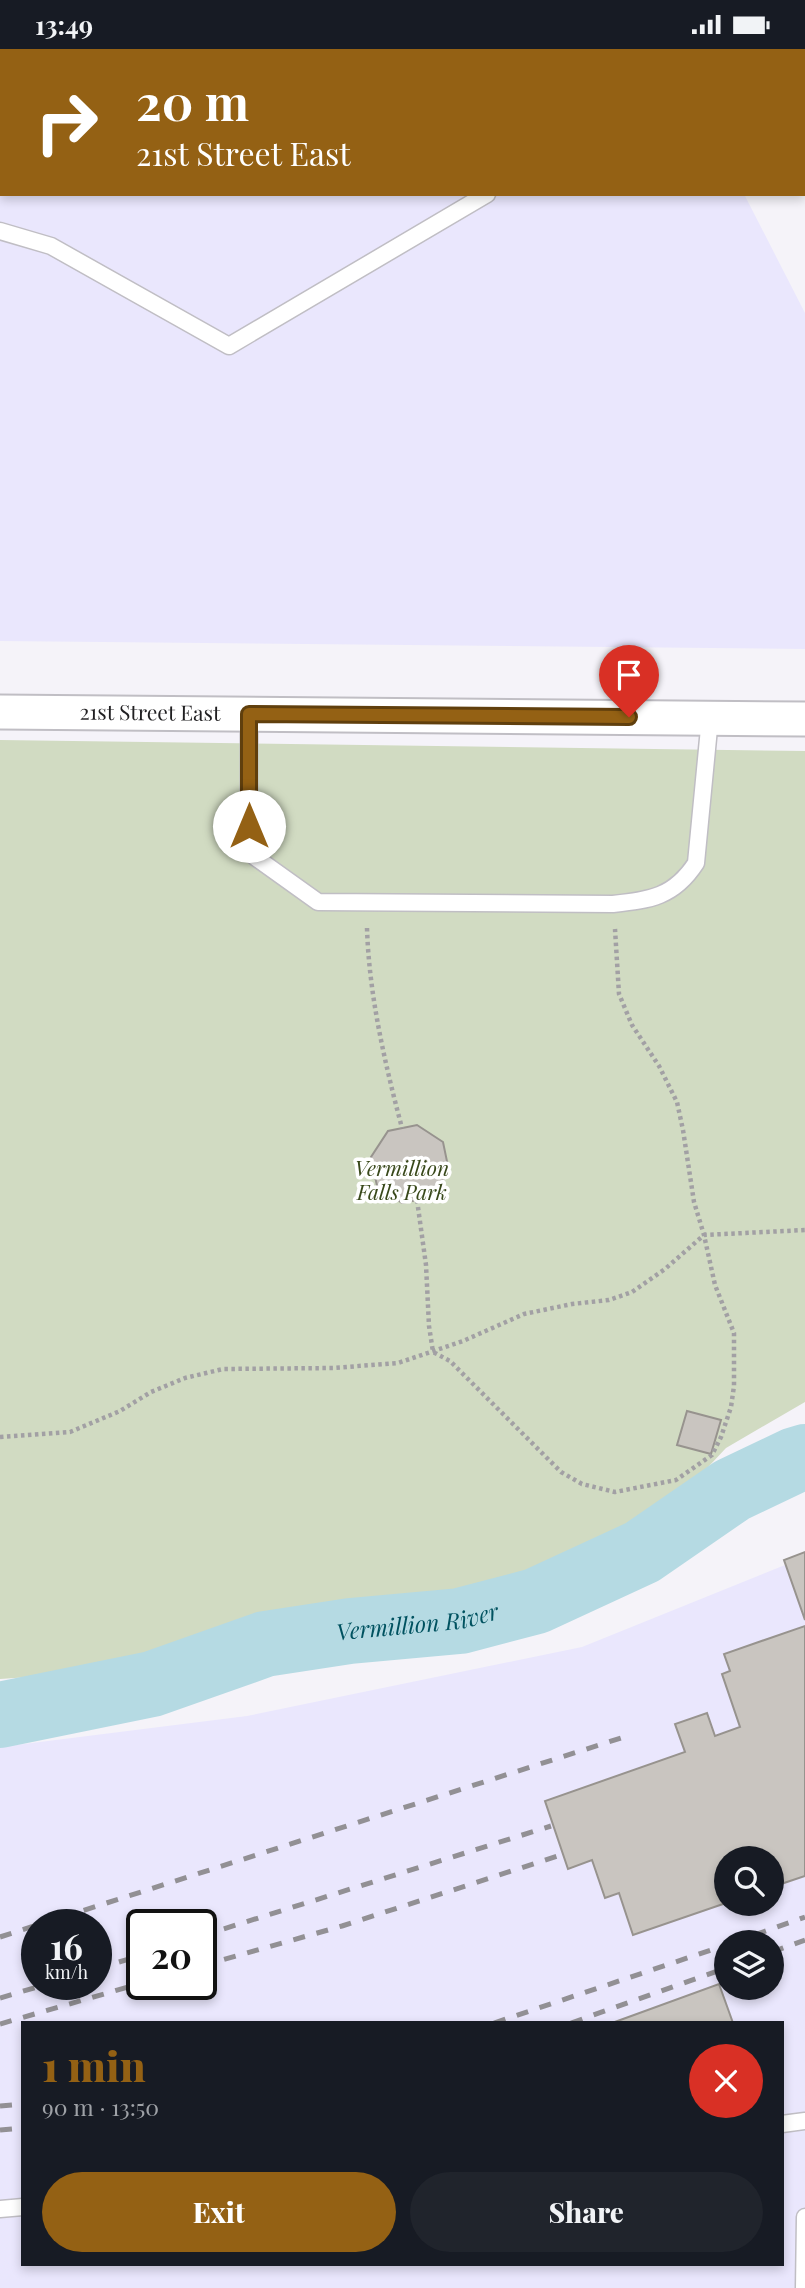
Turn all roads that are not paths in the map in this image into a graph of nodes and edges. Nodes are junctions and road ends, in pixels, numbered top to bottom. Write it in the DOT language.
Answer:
graph roads {
  1 [pos="484,196"];
  2 [pos="0,231"];
  3 [pos="0,712"];
  4 [pos="249,714"];
  5 [pos="710,718"];
  6 [pos="805,719"];
  7 [pos="805,2121"];
  8 [pos="784,2124"];
  9 [pos="21,2207"];
  10 [pos="0,2209"];
  11 [pos="805,2217"];
  12 [pos="804,2288"];
  1 -- 2 [label="lane"];
  3 -- 4 [label="street, 21st Street East"];
  4 -- 5 [label="street, 21st Street East"];
  4 -- 5 [label="lane"];
  5 -- 6 [label="street, 21st Street East"];
  7 -- 8 [label="lane"];
  9 -- 10 [label="lane"];
  11 -- 12 [label="lane"];
}
